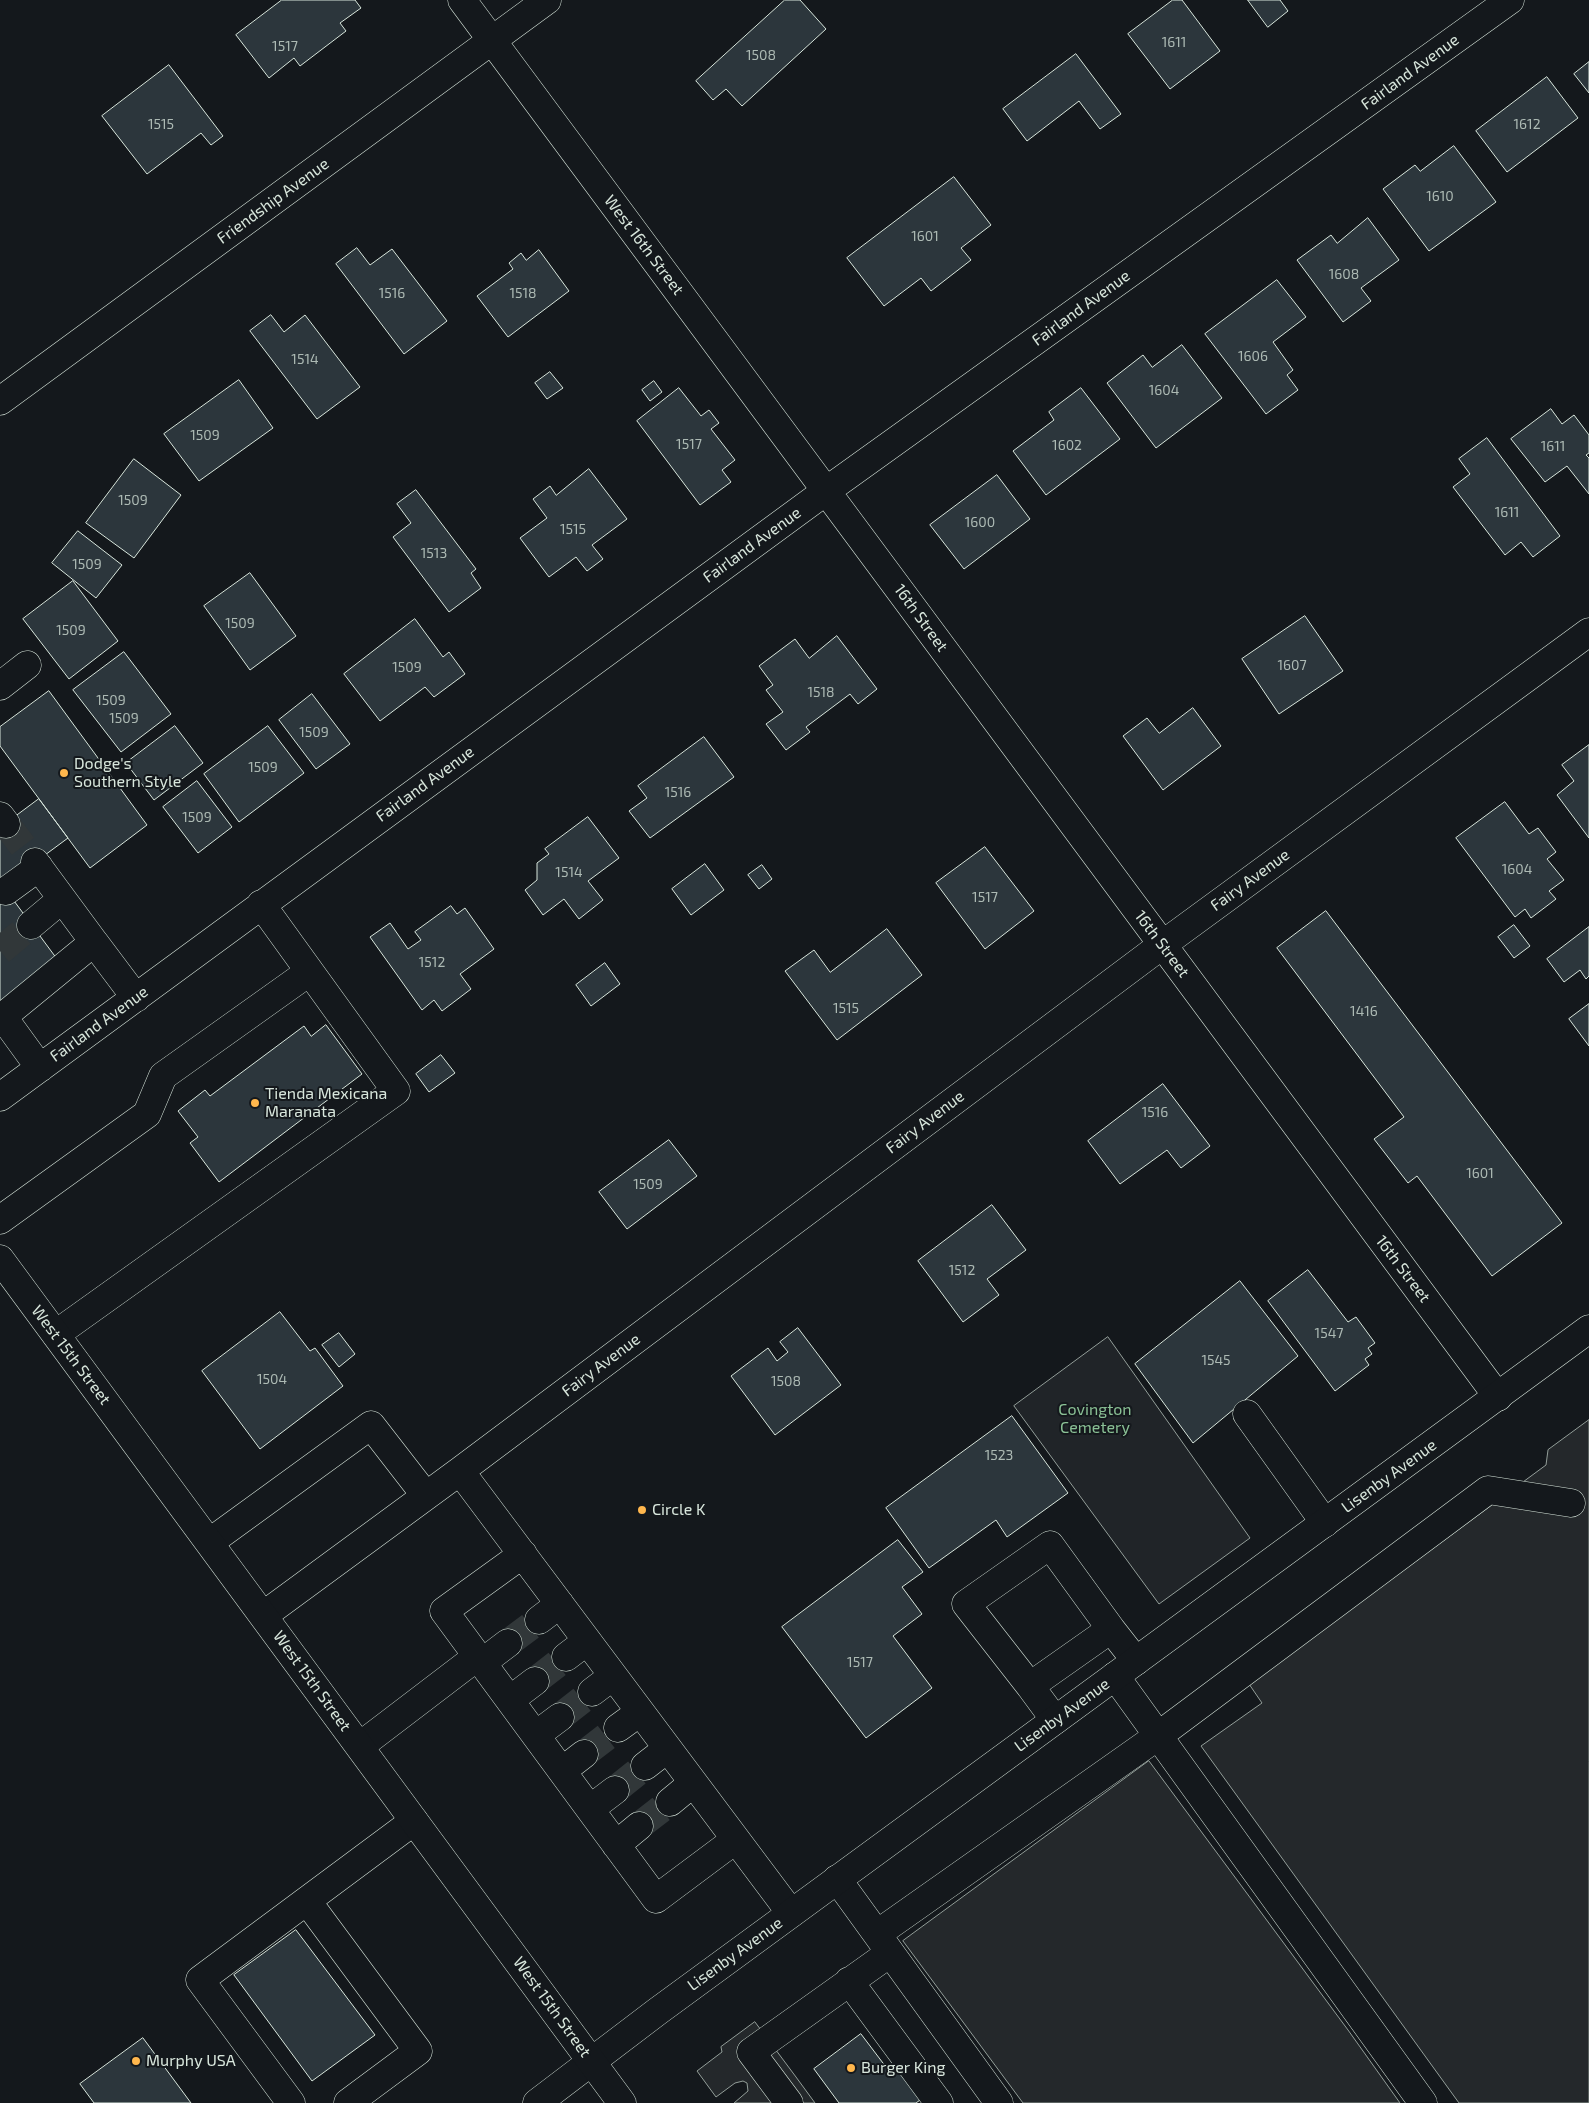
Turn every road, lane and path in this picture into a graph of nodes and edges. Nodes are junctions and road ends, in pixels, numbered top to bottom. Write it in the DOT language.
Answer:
graph roads {
  1 [pos="462,0"];
  2 [pos="547,0"];
  3 [pos="1510,0"];
  4 [pos="492,40"];
  5 [pos="0,401"];
  6 [pos="826,491"];
  7 [pos="1589,632"];
  8 [pos="27,665"];
  9 [pos="0,686"];
  10 [pos="6,891"];
  11 [pos="62,899"];
  12 [pos="261,904"];
  13 [pos="31,925"];
  14 [pos="94,942"];
  15 [pos="1162,945"];
  16 [pos="309,972"];
  17 [pos="136,998"];
  18 [pos="2,1018"];
  19 [pos="40,1068"];
  20 [pos="0,1097"];
  21 [pos="0,1220"];
  22 [pos="0,1259"];
  23 [pos="1589,1330"];
  24 [pos="56,1334"];
  25 [pos="1498,1397"];
  26 [pos="1248,1414"];
  27 [pos="460,1471"];
  28 [pos="426,1496"];
  29 [pos="1571,1503"];
  30 [pos="1325,1523"];
  31 [pos="210,1542"];
  32 [pos="523,1554"];
  33 [pos="264,1615"];
  34 [pos="1111,1629"];
  35 [pos="508,1643"];
  36 [pos="480,1659"];
  37 [pos="1126,1669"];
  38 [pos="535,1681"];
  39 [pos="1030,1686"];
  40 [pos="510,1700"];
  41 [pos="640,1712"];
  42 [pos="560,1717"];
  43 [pos="1055,1720"];
  44 [pos="618,1728"];
  45 [pos="536,1736"];
  46 [pos="1158,1736"];
  47 [pos="360,1746"];
  48 [pos="667,1749"];
  49 [pos="584,1754"];
  50 [pos="645,1766"];
  51 [pos="562,1771"];
  52 [pos="693,1783"];
  53 [pos="614,1790"];
  54 [pos="670,1802"];
  55 [pos="590,1809"];
  56 [pos="414,1821"];
  57 [pos="639,1826"];
  58 [pos="735,1840"];
  59 [pos="616,1844"];
  60 [pos="837,1879"];
  61 [pos="307,1900"];
  62 [pos="791,1913"];
  63 [pos="883,1943"];
  64 [pos="849,1981"];
  65 [pos="592,2062"];
  66 [pos="291,2103"];
  67 [pos="348,2103"];
  68 [pos="537,2103"];
  69 [pos="622,2103"];
  70 [pos="789,2103"];
  71 [pos="940,2103"];
  72 [pos="999,2103"];
  73 [pos="1423,2103"];
  1 -- 4 [label="main road, West 16th Street"];
  2 -- 4 [label="main road, Friendship Avenue"];
  3 -- 6 [label="main road, Fairland Avenue"];
  4 -- 5 [label="main road, Friendship Avenue"];
  4 -- 6 [label="main road, West 16th Street"];
  6 -- 12 [label="main road, Fairland Avenue"];
  6 -- 15 [label="main road, 16th Street"];
  7 -- 15 [label="main road, Fairy Avenue"];
  8 -- 9 [label="main road"];
  10 -- 11 [label="main road"];
  11 -- 13 [label="main road"];
  11 -- 14 [label="main road"];
  12 -- 16 [label="main road"];
  12 -- 17 [label="main road, Fairland Avenue"];
  14 -- 17 [label="main road"];
  14 -- 18 [label="main road"];
  15 -- 25 [label="main road, 16th Street"];
  15 -- 27 [label="main road, Fairy Avenue"];
  16 -- 21 [label="main road"];
  16 -- 24 [label="main road"];
  17 -- 19 [label="main road, Fairland Avenue"];
  18 -- 19 [label="main road"];
  19 -- 20 [label="main road, Fairland Avenue"];
  22 -- 24 [label="main road, West 15th Street"];
  23 -- 25 [label="main road, Lisenby Avenue"];
  24 -- 31 [label="main road, West 15th Street"];
  25 -- 30 [label="main road, Lisenby Avenue"];
  26 -- 30 [label="main road"];
  27 -- 28 [label="main road, Fairy Avenue"];
  27 -- 32 [label="main road"];
  28 -- 31 [label="main road"];
  28 -- 33 [label="main road, Fairy Avenue"];
  29 -- 46 [label="main road"];
  30 -- 37 [label="main road, Lisenby Avenue"];
  31 -- 33 [label="main road, West 15th Street"];
  32 -- 36 [label="main road"];
  32 -- 41 [label="main road"];
  33 -- 47 [label="main road, West 15th Street"];
  34 -- 37 [label="main road"];
  34 -- 39 [label="main road"];
  34 -- 39 [label="main road"];
  35 -- 36 [label="main road"];
  36 -- 40 [label="main road"];
  36 -- 47 [label="main road"];
  37 -- 43 [label="main road, Lisenby Avenue"];
  37 -- 46 [label="main road"];
  38 -- 40 [label="main road"];
  39 -- 43 [label="main road"];
  40 -- 45 [label="main road"];
  41 -- 44 [label="main road"];
  41 -- 48 [label="main road"];
  42 -- 45 [label="main road"];
  43 -- 60 [label="main road, Lisenby Avenue"];
  45 -- 51 [label="main road"];
  46 -- 63 [label="main road"];
  46 -- 73 [label="main road"];
  47 -- 56 [label="main road, West 15th Street"];
  48 -- 50 [label="main road"];
  48 -- 52 [label="main road"];
  49 -- 51 [label="main road"];
  51 -- 55 [label="main road"];
  52 -- 54 [label="main road"];
  52 -- 58 [label="main road"];
  53 -- 55 [label="main road"];
  55 -- 59 [label="main road"];
  56 -- 61 [label="main road"];
  56 -- 65 [label="main road, West 15th Street"];
  57 -- 59 [label="main road"];
  58 -- 59 [label="main road"];
  58 -- 62 [label="main road"];
  60 -- 62 [label="main road, Lisenby Avenue"];
  60 -- 63 [label="main road"];
  61 -- 66 [label="main road"];
  61 -- 67 [label="main road"];
  62 -- 65 [label="main road, Lisenby Avenue"];
  63 -- 64 [label="main road"];
  63 -- 72 [label="main road"];
  64 -- 70 [label="main road"];
  64 -- 71 [label="main road"];
  65 -- 68 [label="main road, Lisenby Avenue"];
  65 -- 69 [label="main road, West 15th Street"];
}
